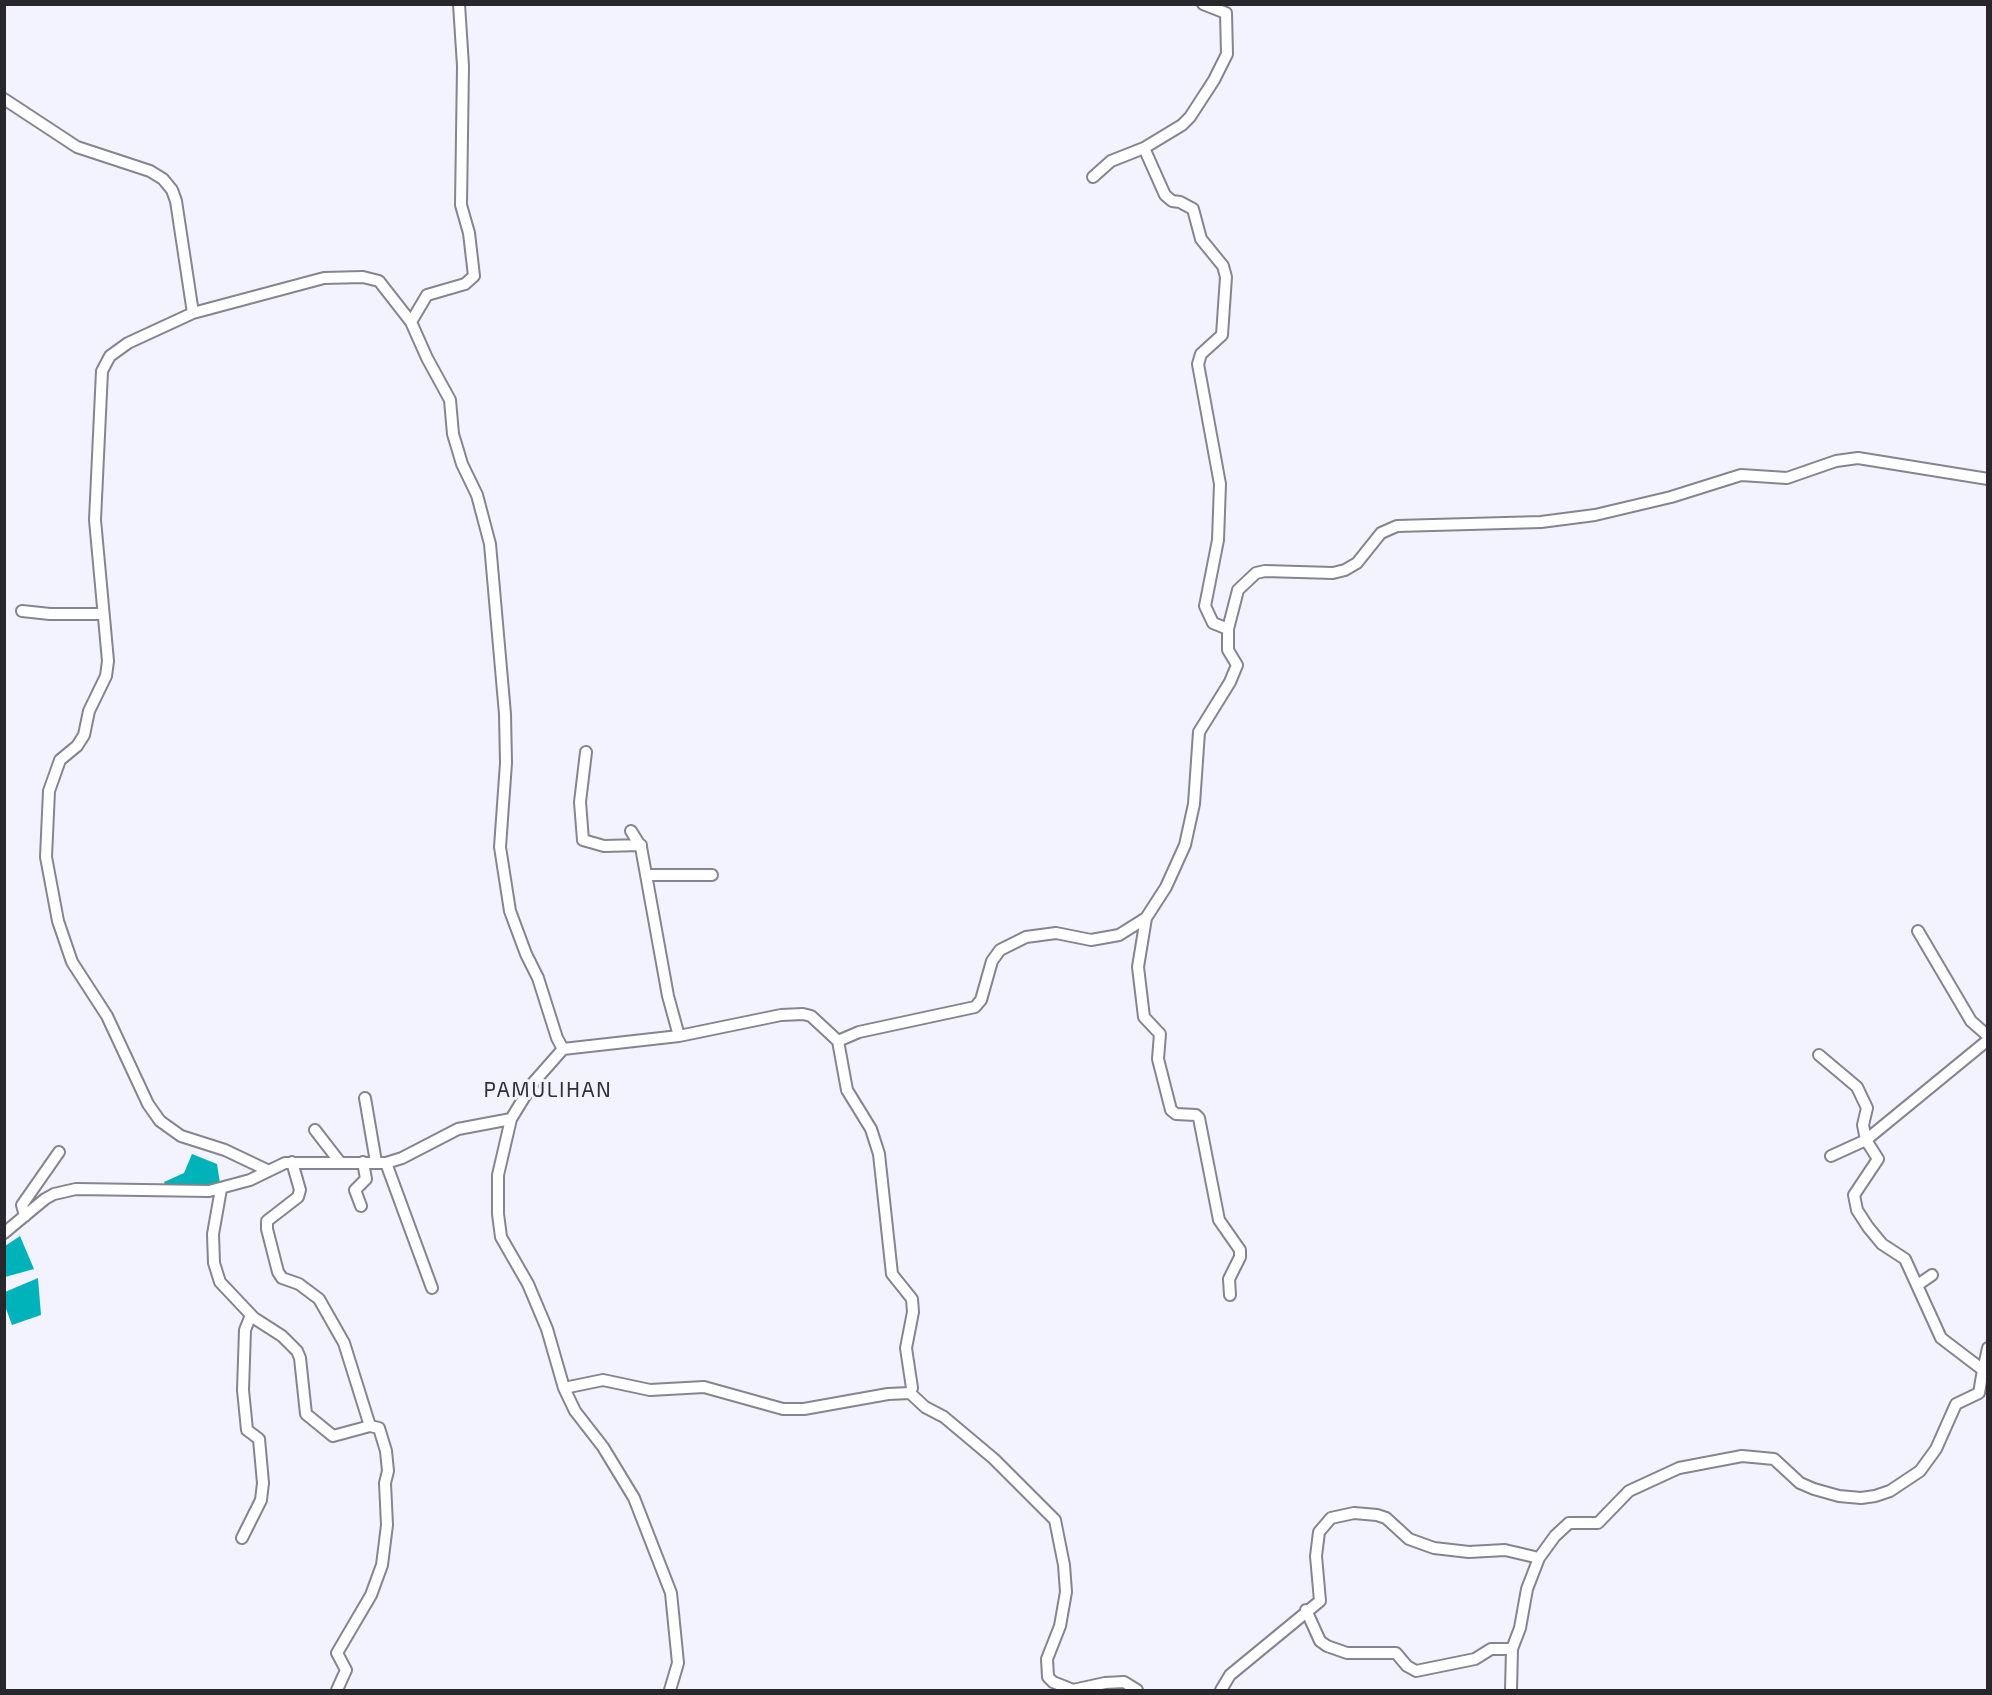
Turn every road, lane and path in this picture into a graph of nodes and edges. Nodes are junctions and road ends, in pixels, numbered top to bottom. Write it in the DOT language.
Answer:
graph roads {
  1 [pos="459,4"];
  2 [pos="1203,4"];
  3 [pos="4,99"];
  4 [pos="1144,148"];
  5 [pos="1093,177"];
  6 [pos="193,313"];
  7 [pos="411,322"];
  8 [pos="1988,478"];
  9 [pos="22,611"];
  10 [pos="103,614"];
  11 [pos="1228,629"];
  12 [pos="586,752"];
  13 [pos="631,831"];
  14 [pos="640,845"];
  15 [pos="712,875"];
  16 [pos="647,876"];
  17 [pos="1146,918"];
  18 [pos="1918,931"];
  19 [pos="679,1036"];
  20 [pos="1988,1038"];
  21 [pos="838,1041"];
  22 [pos="563,1049"];
  23 [pos="1819,1055"];
  24 [pos="364,1098"];
  25 [pos="511,1119"];
  26 [pos="315,1130"];
  27 [pos="1866,1140"];
  28 [pos="59,1152"];
  29 [pos="1831,1156"];
  30 [pos="339,1161"];
  31 [pos="292,1162"];
  32 [pos="363,1162"];
  33 [pos="381,1163"];
  34 [pos="267,1170"];
  35 [pos="221,1189"];
  36 [pos="361,1206"];
  37 [pos="25,1216"];
  38 [pos="4,1233"];
  39 [pos="1932,1275"];
  40 [pos="1919,1284"];
  41 [pos="432,1288"];
  42 [pos="1230,1295"];
  43 [pos="251,1315"];
  44 [pos="1988,1348"];
  45 [pos="1983,1370"];
  46 [pos="564,1388"];
  47 [pos="910,1393"];
  48 [pos="370,1426"];
  49 [pos="242,1538"];
  50 [pos="1539,1558"];
  51 [pos="1306,1610"];
  52 [pos="1512,1649"];
  53 [pos="337,1690"];
  54 [pos="670,1690"];
  55 [pos="1137,1690"];
  56 [pos="1221,1690"];
  57 [pos="1511,1690"];
  1 -- 7 [label="street"];
  2 -- 4 [label="street"];
  3 -- 6 [label="street"];
  4 -- 5 [label="street"];
  4 -- 11 [label="street"];
  6 -- 7 [label="street"];
  6 -- 10 [label="street"];
  7 -- 22 [label="street"];
  8 -- 11 [label="street"];
  9 -- 10 [label="street"];
  10 -- 34 [label="street"];
  11 -- 17 [label="street"];
  12 -- 14 [label="street"];
  13 -- 14 [label="street"];
  14 -- 16 [label="street"];
  15 -- 16 [label="street"];
  16 -- 19 [label="street"];
  17 -- 21 [label="street"];
  17 -- 42 [label="street"];
  18 -- 20 [label="street"];
  19 -- 21 [label="street"];
  19 -- 22 [label="street"];
  20 -- 27 [label="street"];
  21 -- 47 [label="street"];
  22 -- 25 [label="street"];
  23 -- 27 [label="street"];
  24 -- 33 [label="street"];
  25 -- 33 [label="street"];
  25 -- 46 [label="street"];
  26 -- 30 [label="street"];
  27 -- 29 [label="street"];
  27 -- 40 [label="street"];
  28 -- 37 [label="street"];
  30 -- 31 [label="street"];
  30 -- 32 [label="street"];
  31 -- 34 [label="street"];
  31 -- 48 [label="street"];
  32 -- 33 [label="street"];
  32 -- 36 [label="street"];
  33 -- 41 [label="street"];
  34 -- 35 [label="street"];
  35 -- 37 [label="street"];
  35 -- 43 [label="street"];
  37 -- 38 [label="street"];
  39 -- 40 [label="street"];
  40 -- 45 [label="street"];
  43 -- 48 [label="street"];
  43 -- 49 [label="street"];
  44 -- 45 [label="street"];
  45 -- 50 [label="street"];
  46 -- 47 [label="street"];
  46 -- 54 [label="street"];
  47 -- 55 [label="street"];
  48 -- 53 [label="street"];
  50 -- 51 [label="street"];
  50 -- 52 [label="street"];
  51 -- 52 [label="street"];
  51 -- 56 [label="street"];
  52 -- 57 [label="street"];
}
